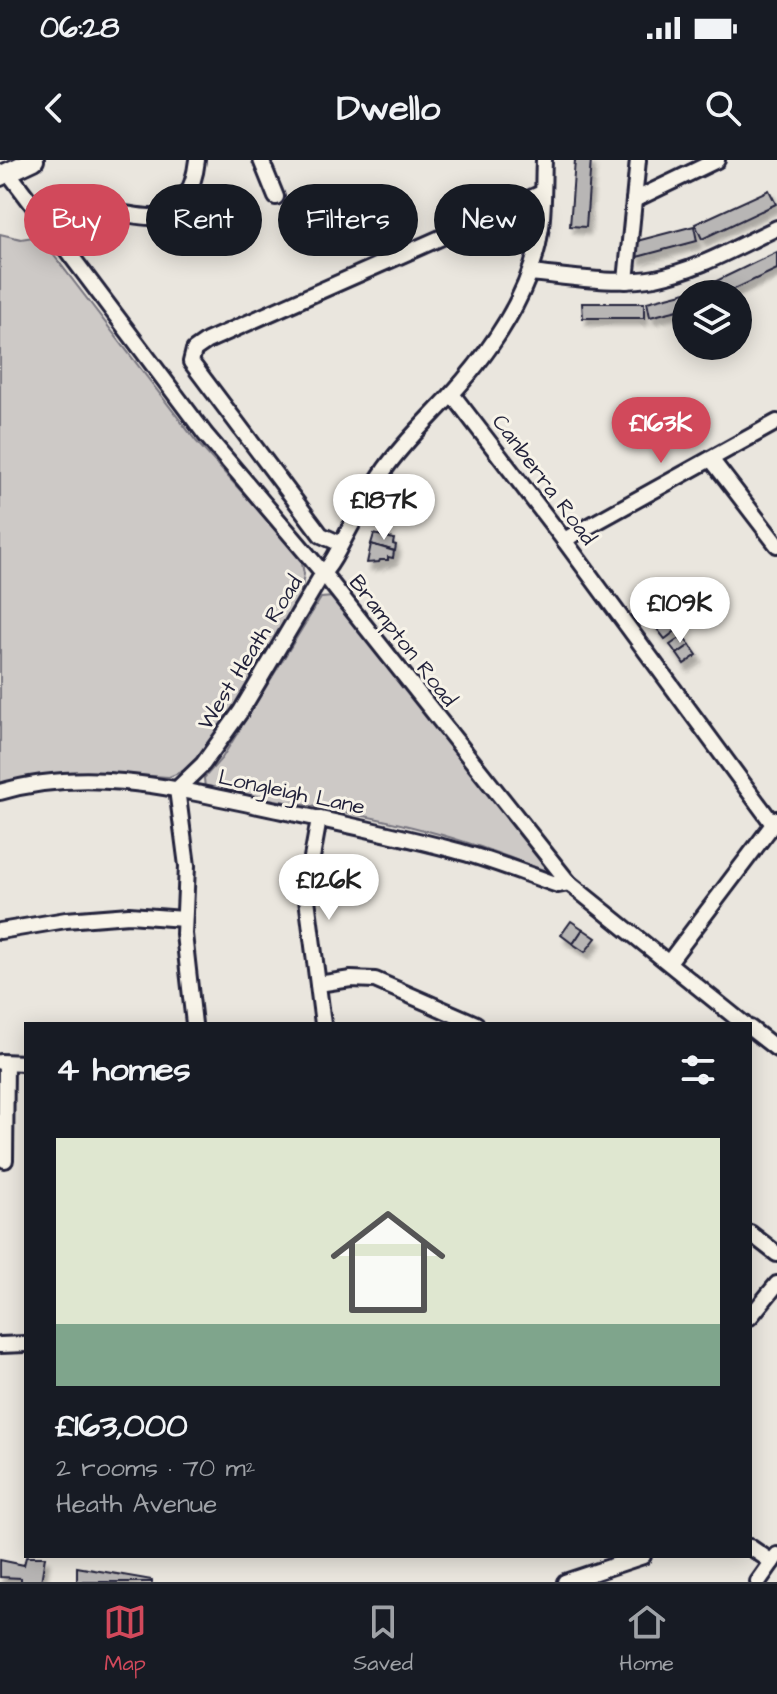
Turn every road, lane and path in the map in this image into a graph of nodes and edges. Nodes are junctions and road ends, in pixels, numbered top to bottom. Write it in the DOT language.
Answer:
graph roads {
  1 [pos="34,160"];
  2 [pos="197,160"];
  3 [pos="261,160"];
  4 [pos="544,160"];
  5 [pos="638,160"];
  6 [pos="717,160"];
  7 [pos="3,166"];
  8 [pos="543,184"];
  9 [pos="276,197"];
  10 [pos="634,200"];
  11 [pos="130,215"];
  12 [pos="777,228"];
  13 [pos="434,241"];
  14 [pos="534,256"];
  15 [pos="530,273"];
  16 [pos="626,281"];
  17 [pos="452,394"];
  18 [pos="777,422"];
  19 [pos="711,459"];
  20 [pos="564,540"];
  21 [pos="341,544"];
  22 [pos="777,545"];
  23 [pos="323,573"];
  24 [pos="177,789"];
  25 [pos="0,792"];
  26 [pos="319,819"];
  27 [pos="775,821"];
  28 [pos="569,883"];
  29 [pos="184,919"];
  30 [pos="0,931"];
  31 [pos="669,962"];
  32 [pos="318,984"];
  33 [pos="194,1022"];
  34 [pos="323,1022"];
  35 [pos="471,1022"];
  36 [pos="742,1022"];
  37 [pos="752,1030"];
  38 [pos="777,1049"];
  39 [pos="3,1062"];
  40 [pos="24,1063"];
  41 [pos="5,1160"];
  42 [pos="752,1235"];
  43 [pos="777,1254"];
  44 [pos="777,1284"];
  45 [pos="752,1315"];
  46 [pos="24,1344"];
  47 [pos="0,1345"];
  48 [pos="752,1548"];
  49 [pos="637,1558"];
  50 [pos="774,1559"];
  51 [pos="565,1582"];
  52 [pos="758,1582"];
  1 -- 7 [label="main road"];
  2 -- 11 [label="street"];
  3 -- 9 [label="street"];
  4 -- 8 [label="street, West Heath Road"];
  5 -- 10 [label="street"];
  6 -- 10 [label="street"];
  7 -- 23 [label="street, Brampton Road"];
  10 -- 16 [label="street"];
  12 -- 16 [label="street"];
  13 -- 21 [label="street"];
  14 -- 15 [label="street, West Heath Road"];
  15 -- 16 [label="street"];
  15 -- 17 [label="street, West Heath Road"];
  17 -- 20 [label="street, Canberra Road"];
  17 -- 21 [label="street, West Heath Road"];
  18 -- 19 [label="street"];
  19 -- 20 [label="street"];
  19 -- 22 [label="street"];
  20 -- 27 [label="street, Canberra Road"];
  21 -- 23 [label="street, West Heath Road"];
  23 -- 24 [label="street, West Heath Road"];
  23 -- 28 [label="street, Brampton Road"];
  24 -- 25 [label="street, Longleigh Lane"];
  24 -- 26 [label="street, Longleigh Lane"];
  24 -- 29 [label="street"];
  26 -- 28 [label="street, Longleigh Lane"];
  26 -- 32 [label="street"];
  27 -- 31 [label="street"];
  28 -- 31 [label="street, Brampton Road"];
  29 -- 30 [label="street"];
  29 -- 33 [label="street"];
  31 -- 36 [label="street, Brampton Road"];
  32 -- 34 [label="street"];
  32 -- 35 [label="street"];
  37 -- 38 [label="street"];
  39 -- 40 [label="street"];
  39 -- 41 [label="street"];
  42 -- 43 [label="street"];
  44 -- 45 [label="street"];
  46 -- 47 [label="street"];
  48 -- 50 [label="street"];
  49 -- 51 [label="street"];
  50 -- 52 [label="street"];
}
